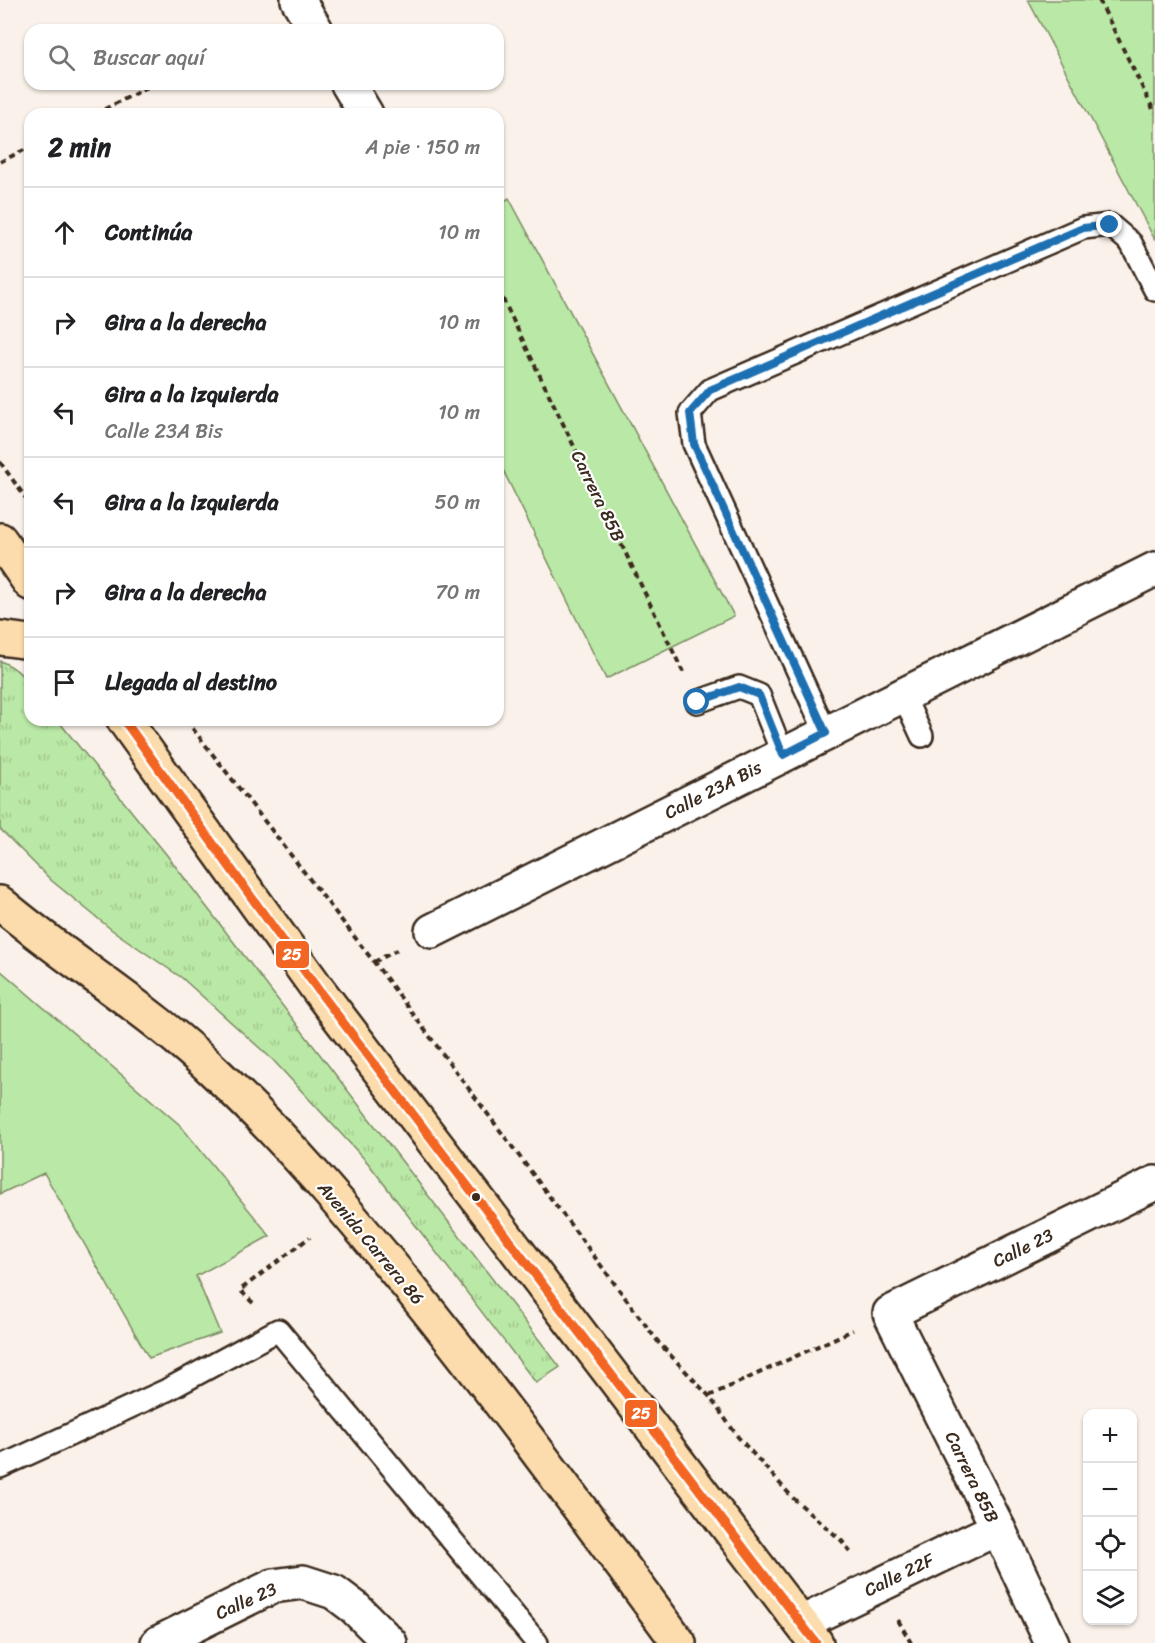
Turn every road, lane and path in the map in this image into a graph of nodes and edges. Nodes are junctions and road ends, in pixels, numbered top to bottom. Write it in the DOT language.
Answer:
graph roads {
  1 [pos="298,0"];
  2 [pos="1099,0"];
  3 [pos="312,24"];
  4 [pos="142,90"];
  5 [pos="352,90"];
  6 [pos="107,108"];
  7 [pos="362,108"];
  8 [pos="1155,113"];
  9 [pos="24,150"];
  10 [pos="0,162"];
  11 [pos="1155,290"];
  12 [pos="504,301"];
  13 [pos="0,462"];
  14 [pos="24,496"];
  15 [pos="0,540"];
  16 [pos="1155,569"];
  17 [pos="24,574"];
  18 [pos="0,638"];
  19 [pos="24,641"];
  20 [pos="903,695"];
  21 [pos="697,702"];
  22 [pos="128,726"];
  23 [pos="191,726"];
  24 [pos="826,733"];
  25 [pos="922,736"];
  26 [pos="783,755"];
  27 [pos="0,903"];
  28 [pos="432,931"];
  29 [pos="1155,1184"];
  30 [pos="310,1237"];
  31 [pos="890,1313"];
  32 [pos="278,1330"];
  33 [pos="709,1396"];
  34 [pos="0,1467"];
  35 [pos="998,1528"];
  36 [pos="876,1586"];
  37 [pos="808,1633"];
  38 [pos="158,1643"];
  39 [pos="390,1643"];
  40 [pos="537,1643"];
  41 [pos="679,1643"];
  42 [pos="911,1643"];
  43 [pos="1052,1643"];
  1 -- 3 [label="street"];
  2 -- 8 [label="path"];
  4 -- 6 [label="path"];
  5 -- 7 [label="street"];
  9 -- 10 [label="path"];
  11 -- 24 [label="lane"];
  12 -- 21 [label="path, Carrera 85B"];
  13 -- 14 [label="path"];
  15 -- 17 [label="main road"];
  16 -- 20 [label="street, Calle 23A Bis"];
  18 -- 19 [label="main road"];
  20 -- 24 [label="street, Calle 23A Bis"];
  20 -- 25 [label="lane"];
  21 -- 26 [label="lane"];
  22 -- 37 [label="main road"];
  23 -- 33 [label="path"];
  24 -- 26 [label="street, Calle 23A Bis"];
  26 -- 28 [label="street, Calle 23A Bis"];
  27 -- 41 [label="main road, Avenida Carrera 86"];
  29 -- 31 [label="street, Calle 23"];
  30 -- 32 [label="path"];
  31 -- 33 [label="path"];
  31 -- 35 [label="street, Carrera 85B"];
  32 -- 34 [label="lane"];
  32 -- 40 [label="lane"];
  33 -- 36 [label="path"];
  35 -- 36 [label="street, Calle 22F"];
  35 -- 43 [label="street, Carrera 85B"];
  36 -- 37 [label="street, Calle 22F"];
  36 -- 42 [label="path"];
  38 -- 39 [label="street, Calle 23"];
}
